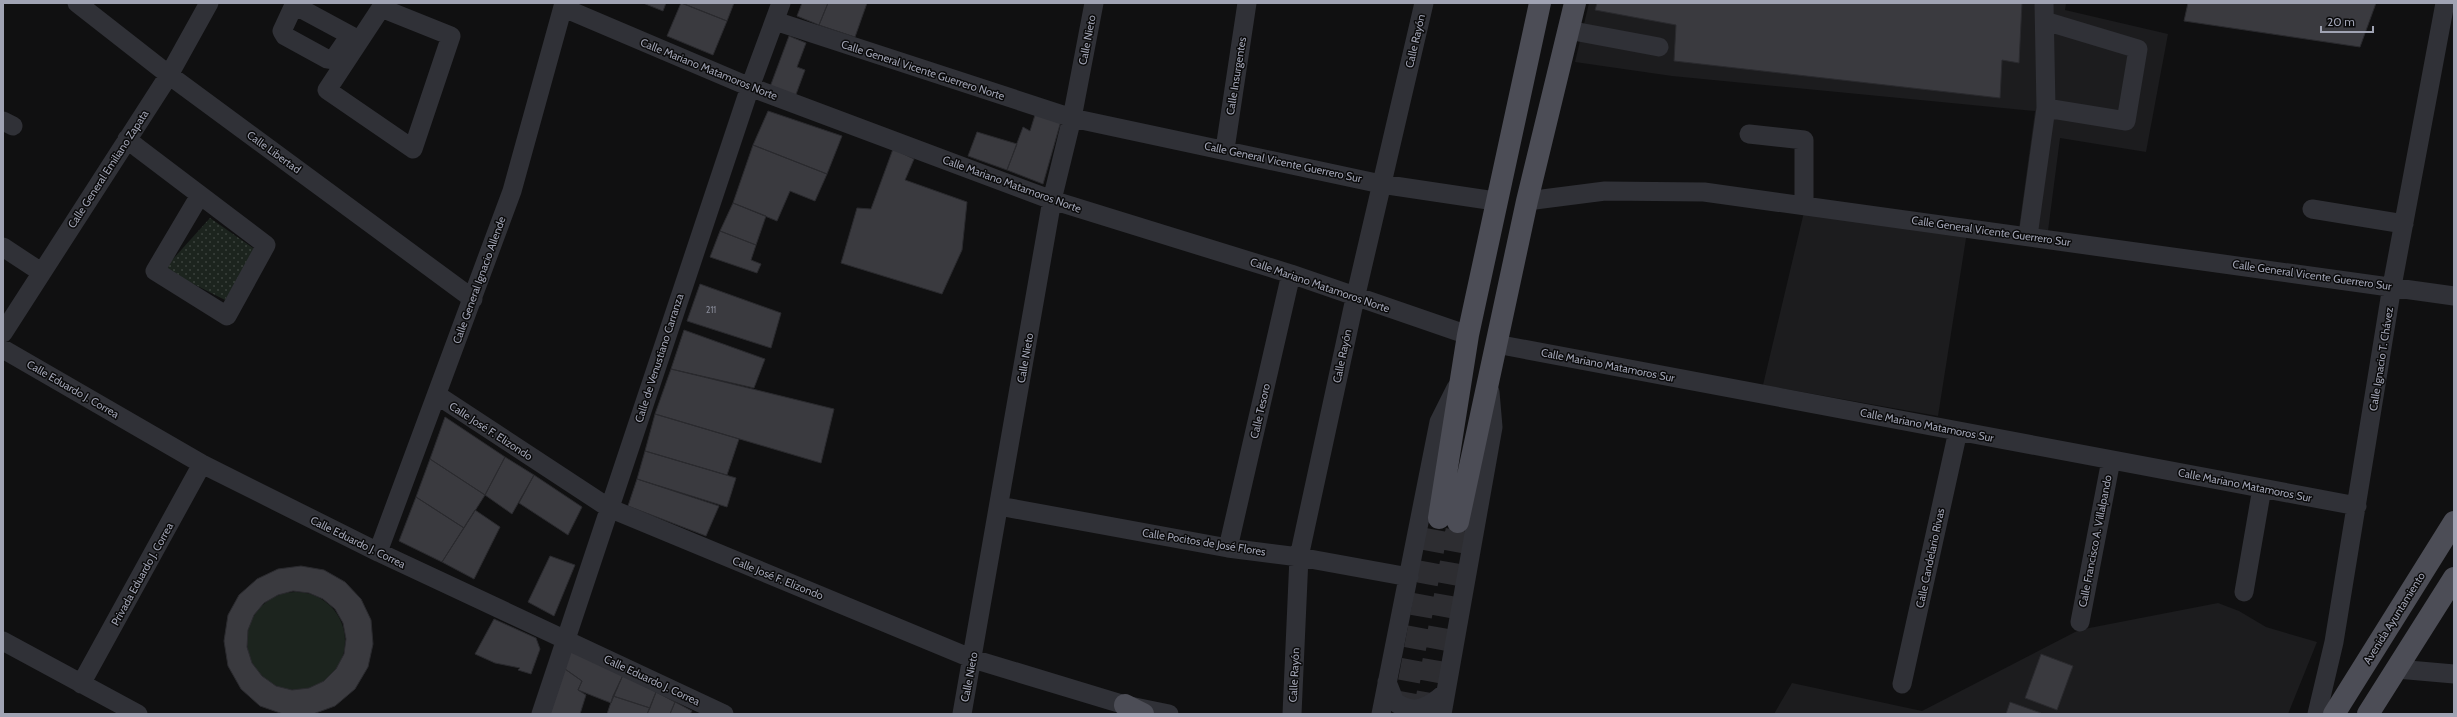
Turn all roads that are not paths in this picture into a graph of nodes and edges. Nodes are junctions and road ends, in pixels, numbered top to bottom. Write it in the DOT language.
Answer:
graph roads {
  1 [pos="77,3"];
  2 [pos="209,3"];
  3 [pos="781,3"];
  4 [pos="1094,3"];
  5 [pos="1247,3"];
  6 [pos="1424,3"];
  7 [pos="1540,3"];
  8 [pos="1575,3"];
  9 [pos="2445,3"];
  10 [pos="294,4"];
  11 [pos="564,6"];
  12 [pos="2044,12"];
  13 [pos="775,21"];
  14 [pos="1568,30"];
  15 [pos="354,37"];
  16 [pos="1659,47"];
  17 [pos="169,75"];
  18 [pos="750,87"];
  19 [pos="2046,108"];
  20 [pos="1072,118"];
  21 [pos="1750,134"];
  22 [pos="127,139"];
  23 [pos="1225,149"];
  24 [pos="1381,184"];
  25 [pos="200,195"];
  26 [pos="1052,200"];
  27 [pos="1495,201"];
  28 [pos="1527,201"];
  29 [pos="1804,205"];
  30 [pos="2312,209"];
  31 [pos="2404,224"];
  32 [pos="2028,236"];
  33 [pos="3,247"];
  34 [pos="41,272"];
  35 [pos="1291,274"];
  36 [pos="2392,286"];
  37 [pos="2454,296"];
  38 [pos="1356,297"];
  39 [pos="472,298"];
  40 [pos="3,333"];
  41 [pos="1468,335"];
  42 [pos="1496,344"];
  43 [pos="3,349"];
  44 [pos="1460,379"];
  45 [pos="1488,380"];
  46 [pos="436,395"];
  47 [pos="1958,431"];
  48 [pos="2111,460"];
  49 [pos="202,464"];
  50 [pos="2262,488"];
  51 [pos="999,506"];
  52 [pos="2357,506"];
  53 [pos="609,508"];
  54 [pos="2454,522"];
  55 [pos="1228,548"];
  56 [pos="378,552"];
  57 [pos="1299,557"];
  58 [pos="1409,577"];
  59 [pos="2454,578"];
  60 [pos="2244,592"];
  61 [pos="2080,622"];
  62 [pos="566,639"];
  63 [pos="3,641"];
  64 [pos="973,659"];
  65 [pos="2397,669"];
  66 [pos="2454,674"];
  67 [pos="1387,682"];
  68 [pos="81,684"];
  69 [pos="1902,684"];
  70 [pos="1446,693"];
  71 [pos="1134,710"];
  72 [pos="138,714"];
  73 [pos="541,714"];
  74 [pos="724,714"];
  75 [pos="962,714"];
  76 [pos="1169,714"];
  77 [pos="1292,714"];
  78 [pos="1381,714"];
  79 [pos="1442,714"];
  80 [pos="2316,714"];
  81 [pos="2334,714"];
  82 [pos="2368,714"];
  1 -- 17 [label="street, Calle Libertad"];
  2 -- 17 [label="street, Calle General Emiliano Zapata"];
  3 -- 13 [label="street, Calle de Venustiano Carranza"];
  4 -- 20 [label="street, Calle Nieto"];
  5 -- 23 [label="street, Calle Insurgentes"];
  6 -- 24 [label="street, Calle Rayón"];
  7 -- 27 [label="main road"];
  8 -- 14 [label="main road"];
  9 -- 31 [label="street, Calle Ignacio T. Chávez"];
  10 -- 15 [label="street"];
  10 -- 15 [label="street"];
  11 -- 18 [label="street, Calle Mariano Matamoros Norte"];
  11 -- 39 [label="street, Calle General Ignacio Allende"];
  12 -- 19 [label="street"];
  12 -- 19 [label="street"];
  13 -- 18 [label="street, Calle de Venustiano Carranza"];
  13 -- 20 [label="street, Calle General Vicente Guerrero Norte"];
  14 -- 16 [label="street"];
  14 -- 28 [label="main road"];
  15 -- 15 [label="street"];
  17 -- 22 [label="street, Calle General Emiliano Zapata"];
  17 -- 39 [label="street, Calle Libertad"];
  18 -- 26 [label="street, Calle Mariano Matamoros Norte"];
  18 -- 53 [label="street, Calle de Venustiano Carranza"];
  19 -- 32 [label="street"];
  20 -- 23 [label="street, Calle General Vicente Guerrero Sur"];
  20 -- 26 [label="street, Calle Nieto"];
  21 -- 29 [label="street"];
  22 -- 25 [label="street"];
  22 -- 34 [label="street, Calle General Emiliano Zapata"];
  23 -- 24 [label="street, Calle General Vicente Guerrero Sur"];
  24 -- 27 [label="street, Calle General Vicente Guerrero Sur"];
  24 -- 38 [label="street, Calle Rayón"];
  25 -- 25 [label="street"];
  26 -- 35 [label="street, Calle Mariano Matamoros Norte"];
  26 -- 51 [label="street, Calle Nieto"];
  27 -- 41 [label="main road"];
  28 -- 29 [label="street, Calle General Vicente Guerrero Sur"];
  28 -- 42 [label="main road"];
  29 -- 32 [label="street, Calle General Vicente Guerrero Sur"];
  30 -- 31 [label="street"];
  31 -- 36 [label="street, Calle Ignacio T. Chávez"];
  32 -- 36 [label="street, Calle General Vicente Guerrero Sur"];
  33 -- 34 [label="street"];
  34 -- 40 [label="street, Calle General Emiliano Zapata"];
  35 -- 38 [label="street, Calle Mariano Matamoros Norte"];
  35 -- 55 [label="street, Calle Tesoro"];
  36 -- 37 [label="street, Calle General Vicente Guerrero Sur"];
  36 -- 52 [label="street, Calle Ignacio T. Chávez"];
  38 -- 41 [label="street, Calle Mariano Matamoros Norte"];
  38 -- 57 [label="street, Calle Rayón"];
  39 -- 46 [label="street, Calle General Ignacio Allende"];
  41 -- 44 [label="main road"];
  42 -- 45 [label="main road"];
  42 -- 47 [label="street, Calle Mariano Matamoros Sur"];
  43 -- 49 [label="street, Calle Eduardo J. Correa"];
  44 -- 45 [label="main road"];
  44 -- 58 [label="street"];
  45 -- 70 [label="street"];
  46 -- 53 [label="street, Calle José F. Elizondo"];
  46 -- 56 [label="street, Calle General Ignacio Allende"];
  47 -- 48 [label="street, Calle Mariano Matamoros Sur"];
  47 -- 69 [label="street, Calle Candelario Rivas"];
  48 -- 50 [label="street, Calle Mariano Matamoros Sur"];
  48 -- 61 [label="street, Calle Francisco A. Villalpando"];
  49 -- 56 [label="street, Calle Eduardo J. Correa"];
  49 -- 68 [label="street, Privada Eduardo J. Correa"];
  50 -- 52 [label="street, Calle Mariano Matamoros Sur"];
  50 -- 60 [label="street"];
  51 -- 55 [label="street, Calle Pocitos de José Flores"];
  51 -- 64 [label="street, Calle Nieto"];
  52 -- 80 [label="street, Calle Ignacio T. Chávez"];
  53 -- 62 [label="street, Calle de Venustiano Carranza"];
  53 -- 64 [label="street, Calle José F. Elizondo"];
  54 -- 81 [label="main road, Avenida Ayuntamiento"];
  55 -- 57 [label="street, Calle Pocitos de José Flores"];
  56 -- 62 [label="street, Calle Eduardo J. Correa"];
  57 -- 58 [label="street, Calle Pocitos de José Flores"];
  57 -- 77 [label="street, Calle Rayón"];
  58 -- 67 [label="street"];
  59 -- 65 [label="main road"];
  62 -- 73 [label="street, Calle de Venustiano Carranza"];
  62 -- 74 [label="street, Calle Eduardo J. Correa"];
  63 -- 68 [label="street"];
  64 -- 71 [label="street, Calle José F. Elizondo"];
  64 -- 75 [label="street, Calle Nieto"];
  65 -- 66 [label="street"];
  65 -- 82 [label="main road"];
  67 -- 70 [label="street"];
  67 -- 78 [label="street"];
  68 -- 72 [label="street"];
  70 -- 79 [label="street"];
  71 -- 76 [label="street, Calle José F. Elizondo"];
}
